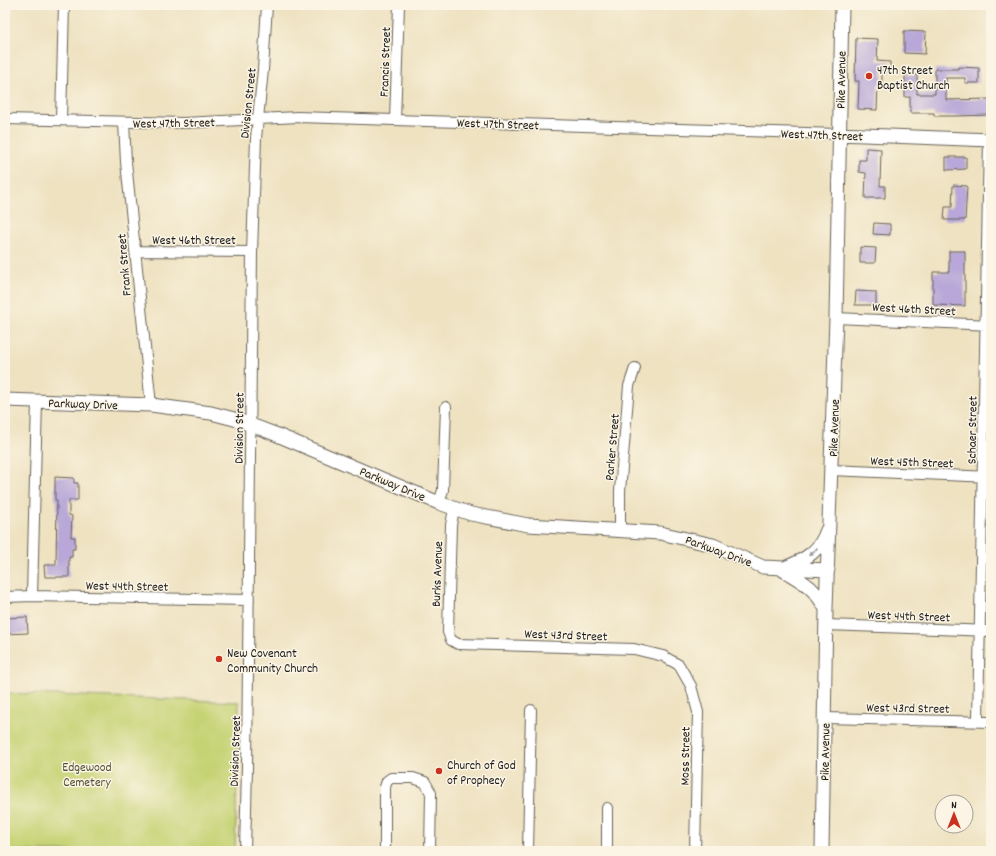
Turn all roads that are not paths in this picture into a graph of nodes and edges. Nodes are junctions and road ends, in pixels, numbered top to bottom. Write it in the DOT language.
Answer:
graph roads {
  1 [pos="64,5"];
  2 [pos="267,5"];
  3 [pos="399,5"];
  4 [pos="842,5"];
  5 [pos="5,118"];
  6 [pos="258,118"];
  7 [pos="61,120"];
  8 [pos="395,120"];
  9 [pos="124,122"];
  10 [pos="838,134"];
  11 [pos="990,140"];
  12 [pos="136,251"];
  13 [pos="252,252"];
  14 [pos="836,318"];
  15 [pos="989,325"];
  16 [pos="635,368"];
  17 [pos="5,400"];
  18 [pos="37,402"];
  19 [pos="151,405"];
  20 [pos="446,407"];
  21 [pos="252,425"];
  22 [pos="831,470"];
  23 [pos="987,477"];
  24 [pos="439,502"];
  25 [pos="454,509"];
  26 [pos="829,522"];
  27 [pos="620,530"];
  28 [pos="782,569"];
  29 [pos="828,570"];
  30 [pos="32,596"];
  31 [pos="5,598"];
  32 [pos="249,600"];
  33 [pos="826,610"];
  34 [pos="826,624"];
  35 [pos="980,631"];
  36 [pos="991,631"];
  37 [pos="450,640"];
  38 [pos="679,665"];
  39 [pos="531,710"];
  40 [pos="825,718"];
  41 [pos="978,721"];
  42 [pos="991,722"];
  43 [pos="607,808"];
  44 [pos="245,851"];
  45 [pos="385,851"];
  46 [pos="430,851"];
  47 [pos="528,851"];
  48 [pos="607,851"];
  49 [pos="695,851"];
  50 [pos="822,851"];
  1 -- 7 [label="street"];
  2 -- 6 [label="street, Division Street"];
  3 -- 8 [label="street, Francis Street"];
  4 -- 10 [label="street, Pike Avenue"];
  5 -- 7 [label="street, West 47th Street"];
  6 -- 8 [label="street, West 47th Street"];
  6 -- 9 [label="street, West 47th Street"];
  6 -- 13 [label="street, Division Street"];
  7 -- 9 [label="street, West 47th Street"];
  8 -- 10 [label="street, West 47th Street"];
  9 -- 12 [label="street, Frank Street"];
  10 -- 11 [label="street, West 47th Street"];
  10 -- 14 [label="street, Pike Avenue"];
  11 -- 15 [label="street, Schaer Street"];
  12 -- 13 [label="street, West 46th Street"];
  12 -- 19 [label="street, Frank Street"];
  13 -- 21 [label="street, Division Street"];
  14 -- 15 [label="street, West 46th Street"];
  14 -- 22 [label="street, Pike Avenue"];
  15 -- 23 [label="street, Schaer Street"];
  16 -- 27 [label="street, Parker Street"];
  17 -- 18 [label="street, Parkway Drive"];
  18 -- 19 [label="street, Parkway Drive"];
  18 -- 30 [label="street"];
  19 -- 21 [label="street, Parkway Drive"];
  20 -- 24 [label="street"];
  21 -- 24 [label="street, Parkway Drive"];
  21 -- 32 [label="street, Division Street"];
  22 -- 23 [label="street, West 45th Street"];
  22 -- 26 [label="street, Pike Avenue"];
  23 -- 35 [label="street, Schaer Street"];
  24 -- 25 [label="street, Parkway Drive"];
  25 -- 27 [label="street, Parkway Drive"];
  25 -- 37 [label="street, Burks Avenue"];
  26 -- 28 [label="street, one-way"];
  26 -- 29 [label="street, Pike Avenue"];
  27 -- 28 [label="street, Parkway Drive"];
  28 -- 29 [label="street, Parkway Drive"];
  28 -- 33 [label="street, Parkway Drive"];
  29 -- 33 [label="street, Pike Avenue"];
  30 -- 31 [label="street, West 44th Street"];
  30 -- 32 [label="street, West 44th Street"];
  32 -- 44 [label="street, Division Street"];
  33 -- 34 [label="street, Pike Avenue"];
  34 -- 35 [label="street, West 44th Street"];
  34 -- 40 [label="street, Pike Avenue"];
  35 -- 36 [label="street, West 44th Street"];
  35 -- 41 [label="street, Schaer Street"];
  37 -- 38 [label="street, West 43rd Street"];
  38 -- 49 [label="street, Moss Street"];
  39 -- 47 [label="street"];
  40 -- 41 [label="street, West 43rd Street"];
  40 -- 50 [label="street, Pike Avenue"];
  41 -- 42 [label="street, West 43rd Street"];
  43 -- 48 [label="street"];
  45 -- 46 [label="street"];
}
